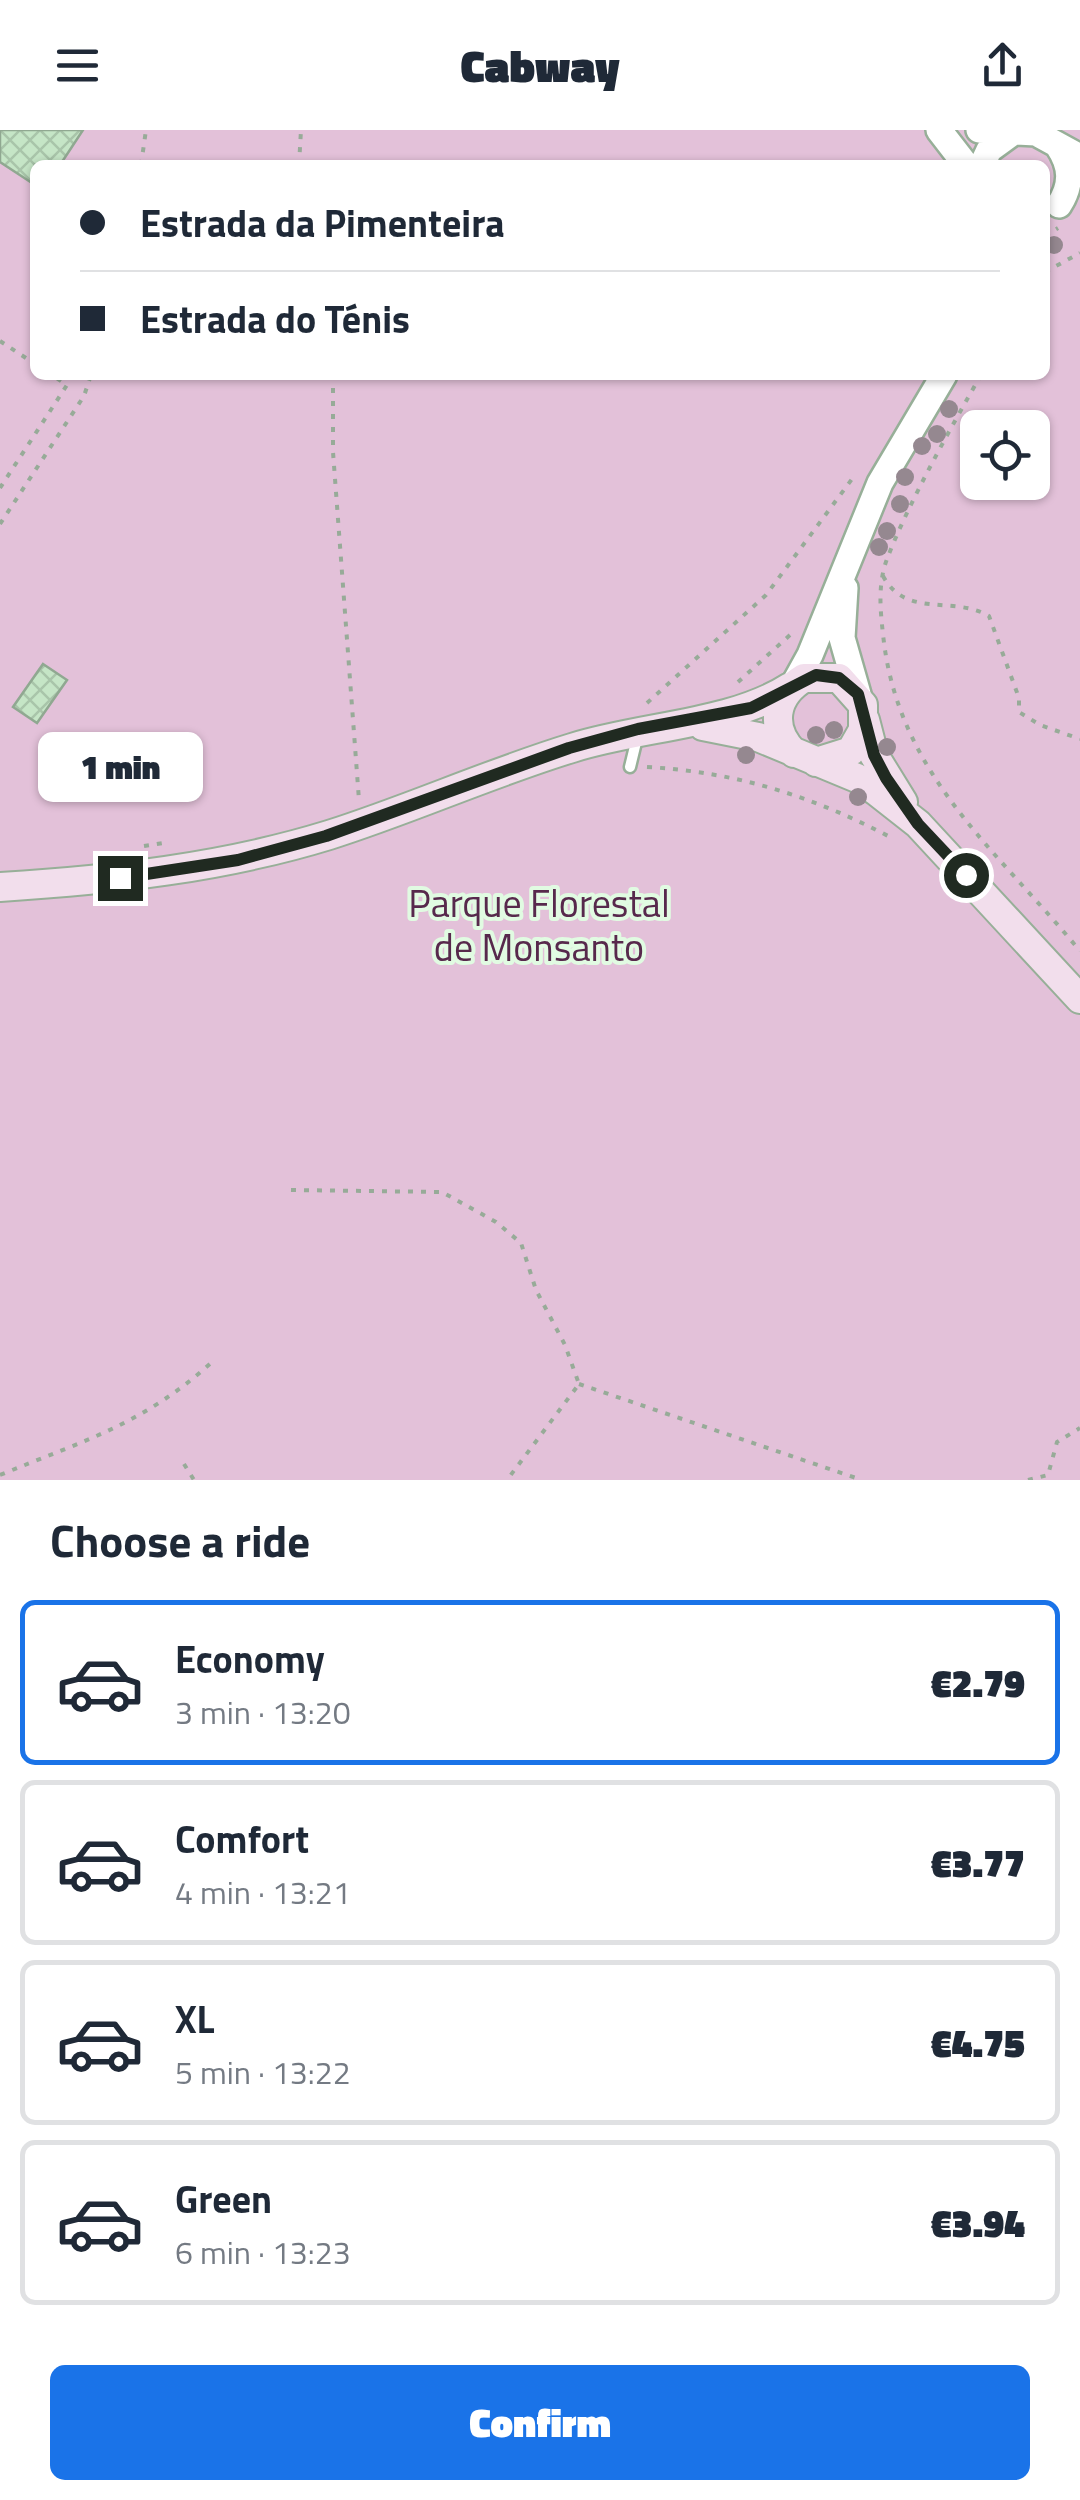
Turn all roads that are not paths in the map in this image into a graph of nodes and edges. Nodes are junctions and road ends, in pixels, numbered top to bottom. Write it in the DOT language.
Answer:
graph roads {
  1 [pos="939,130"];
  2 [pos="980,130"];
  3 [pos="1040,137"];
  4 [pos="962,160"];
  5 [pos="984,160"];
  6 [pos="1056,210"];
  7 [pos="941,380"];
  8 [pos="847,568"];
  9 [pos="792,686"];
  10 [pos="861,706"];
  11 [pos="634,719"];
  12 [pos="682,724"];
  13 [pos="805,758"];
  14 [pos="630,766"];
  15 [pos="918,824"];
  16 [pos="0,887"];
  17 [pos="1080,999"];
  1 -- 4 [label="street"];
  2 -- 3 [label="street"];
  3 -- 5 [label="street"];
  3 -- 6 [label="street"];
  7 -- 8 [label="street"];
  8 -- 9 [label="street"];
  8 -- 10 [label="street"];
  9 -- 10 [label="main road"];
  9 -- 12 [label="main road"];
  9 -- 13 [label="main road"];
  10 -- 13 [label="main road"];
  10 -- 15 [label="main road"];
  11 -- 12 [label="main road"];
  11 -- 14 [label="lane"];
  11 -- 16 [label="main road"];
  12 -- 13 [label="main road"];
  13 -- 15 [label="main road"];
  15 -- 17 [label="main road"];
}
